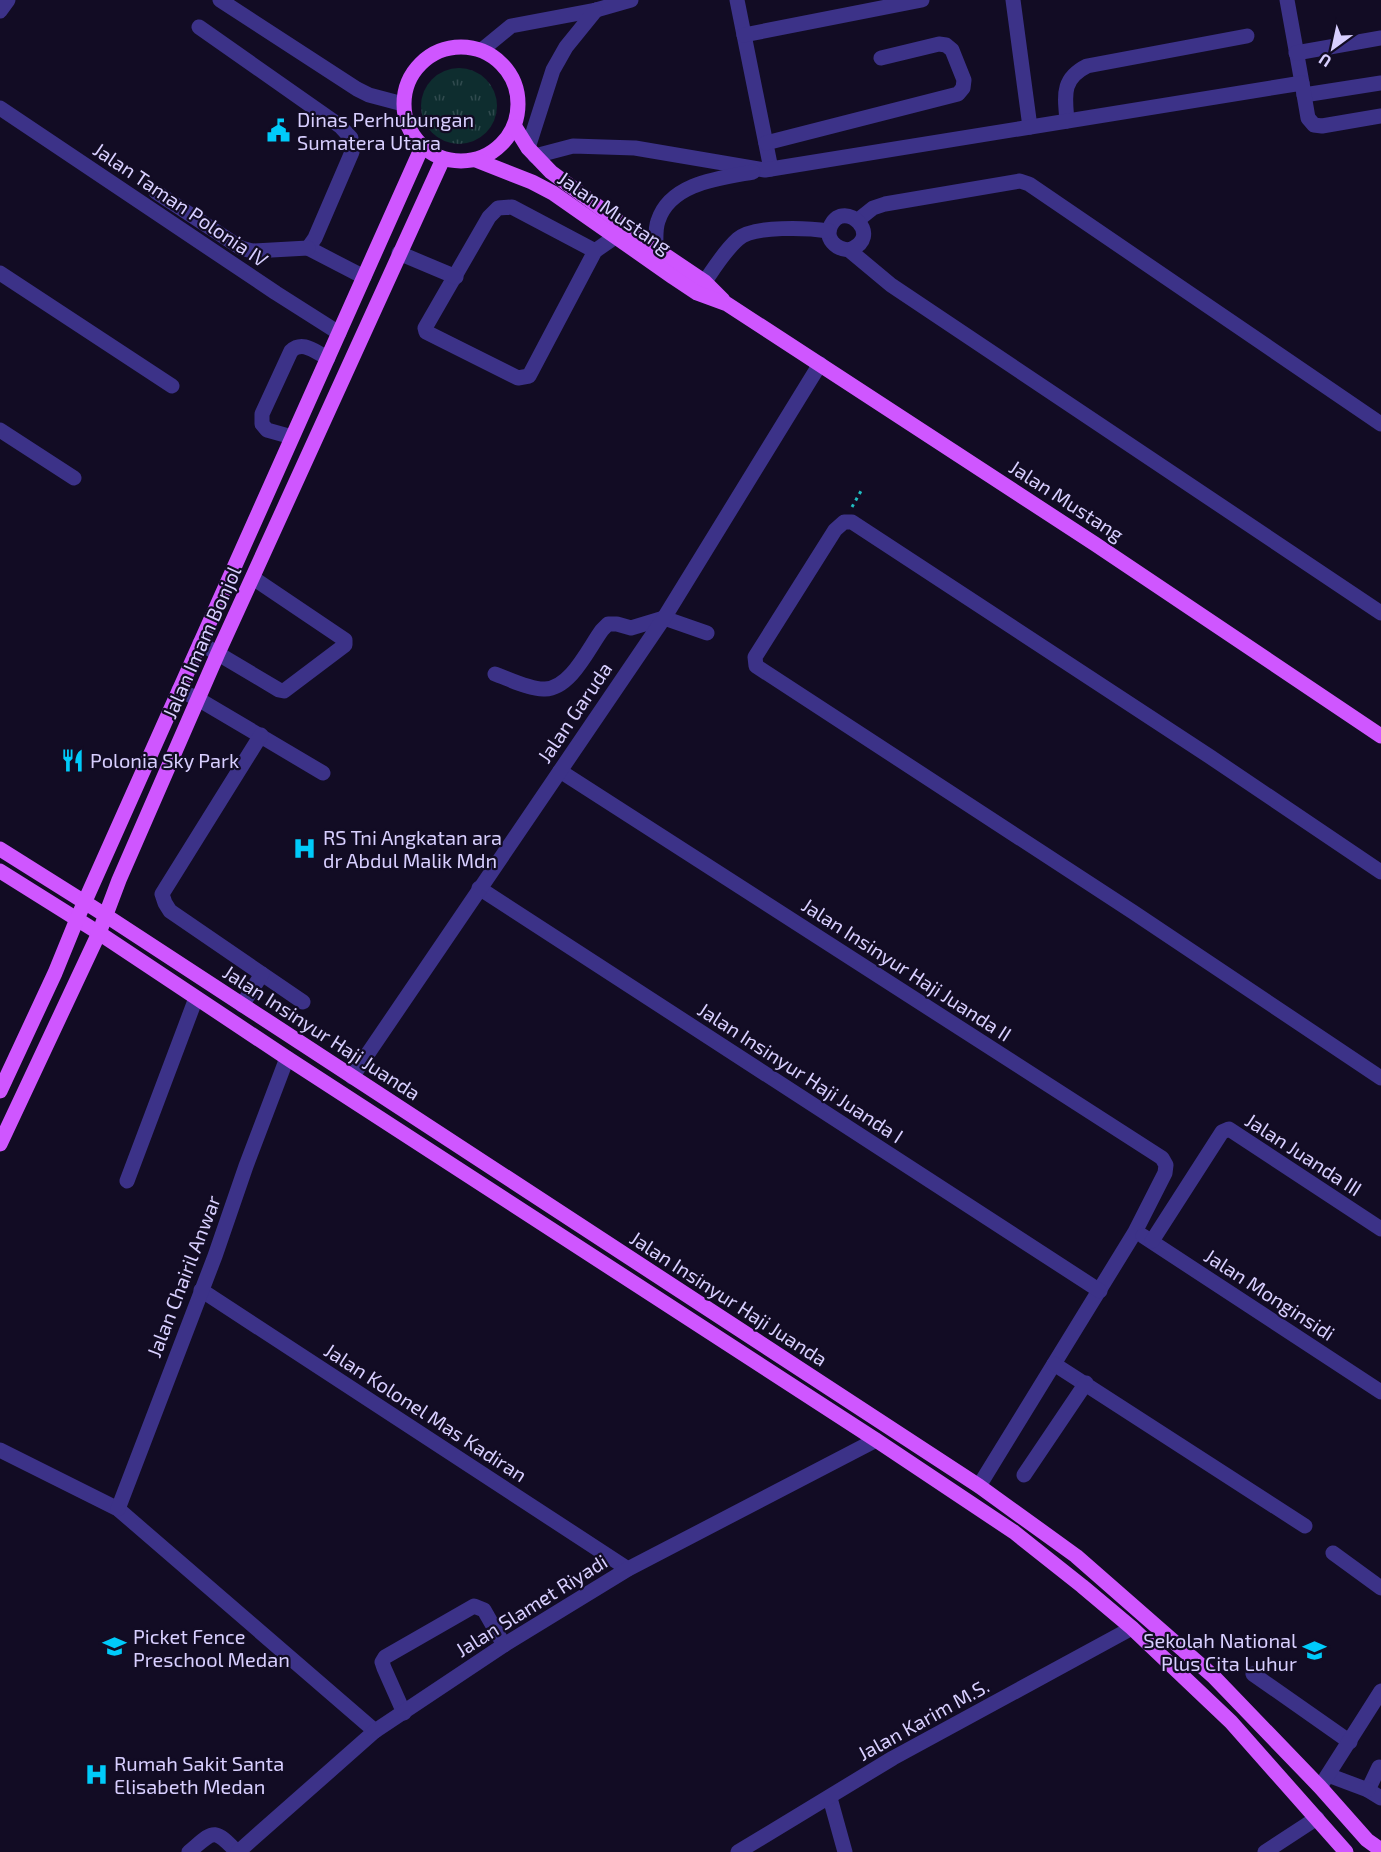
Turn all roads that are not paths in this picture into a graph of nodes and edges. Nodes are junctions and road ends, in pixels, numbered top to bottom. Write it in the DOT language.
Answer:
graph roads {
  1 [pos="8,0"];
  2 [pos="220,0"];
  3 [pos="631,0"];
  4 [pos="737,0"];
  5 [pos="922,0"];
  6 [pos="1287,0"];
  7 [pos="1017,1"];
  8 [pos="848,7"];
  9 [pos="597,10"];
  10 [pos="0,11"];
  11 [pos="199,27"];
  12 [pos="744,35"];
  13 [pos="1247,36"];
  14 [pos="1381,38"];
  15 [pos="483,49"];
  16 [pos="1296,53"];
  17 [pos="881,58"];
  18 [pos="1381,82"];
  19 [pos="1303,89"];
  20 [pos="403,104"];
  21 [pos="0,108"];
  22 [pos="1381,117"];
  23 [pos="1067,121"];
  24 [pos="514,127"];
  25 [pos="1030,128"];
  26 [pos="766,142"];
  27 [pos="422,147"];
  28 [pos="532,152"];
  29 [pos="443,159"];
  30 [pos="476,160"];
  31 [pos="768,170"];
  32 [pos="156,192"];
  33 [pos="858,220"];
  34 [pos="829,231"];
  35 [pos="615,237"];
  36 [pos="308,248"];
  37 [pos="656,249"];
  38 [pos="849,250"];
  39 [pos="595,251"];
  40 [pos="399,253"];
  41 [pos="0,273"];
  42 [pos="364,277"];
  43 [pos="456,277"];
  44 [pos="701,287"];
  45 [pos="339,333"];
  46 [pos="328,358"];
  47 [pos="820,364"];
  48 [pos="172,386"];
  49 [pos="302,416"];
  50 [pos="1381,424"];
  51 [pos="323,425"];
  52 [pos="0,429"];
  53 [pos="292,437"];
  54 [pos="74,478"];
  55 [pos="255,520"];
  56 [pos="275,530"];
  57 [pos="253,578"];
  58 [pos="1381,613"];
  59 [pos="664,618"];
  60 [pos="706,633"];
  61 [pos="200,644"];
  62 [pos="218,653"];
  63 [pos="495,674"];
  64 [pos="179,690"];
  65 [pos="198,699"];
  66 [pos="261,735"];
  67 [pos="1381,736"];
  68 [pos="560,771"];
  69 [pos="322,773"];
  70 [pos="0,849"];
  71 [pos="0,871"];
  72 [pos="1381,872"];
  73 [pos="479,888"];
  74 [pos="84,903"];
  75 [pos="105,915"];
  76 [pos="77,919"];
  77 [pos="99,933"];
  78 [pos="262,974"];
  79 [pos="196,998"];
  80 [pos="303,1002"];
  81 [pos="242,1005"];
  82 [pos="287,1058"];
  83 [pos="352,1077"];
  84 [pos="1381,1078"];
  85 [pos="0,1091"];
  86 [pos="0,1144"];
  87 [pos="128,1181"];
  88 [pos="1381,1229"];
  89 [pos="1135,1232"];
  90 [pos="1152,1241"];
  91 [pos="201,1290"];
  92 [pos="1100,1291"];
  93 [pos="1054,1364"];
  94 [pos="1086,1383"];
  95 [pos="1381,1392"];
  96 [pos="876,1440"];
  97 [pos="0,1450"];
  98 [pos="1024,1475"];
  99 [pos="979,1486"];
  100 [pos="118,1509"];
  101 [pos="1305,1526"];
  102 [pos="1333,1553"];
  103 [pos="628,1569"];
  104 [pos="1381,1588"];
  105 [pos="1132,1628"];
  106 [pos="504,1645"];
  107 [pos="1253,1674"];
  108 [pos="1381,1691"];
  109 [pos="404,1713"];
  110 [pos="375,1731"];
  111 [pos="1350,1742"];
  112 [pos="1380,1766"];
  113 [pos="1324,1781"];
  114 [pos="1375,1794"];
  115 [pos="830,1798"];
  116 [pos="1317,1818"];
  117 [pos="1381,1850"];
  118 [pos="189,1852"];
  119 [pos="238,1852"];
  120 [pos="738,1852"];
  121 [pos="845,1852"];
  122 [pos="1265,1852"];
  123 [pos="1346,1852"];
  1 -- 10 [label="street"];
  2 -- 20 [label="street"];
  3 -- 9 [label="street"];
  4 -- 12 [label="street"];
  5 -- 8 [label="street"];
  6 -- 16 [label="street"];
  7 -- 25 [label="street"];
  8 -- 12 [label="street"];
  9 -- 15 [label="street"];
  9 -- 28 [label="street"];
  11 -- 36 [label="street"];
  12 -- 26 [label="street"];
  13 -- 23 [label="street"];
  14 -- 16 [label="street"];
  15 -- 20 [label="main road"];
  15 -- 24 [label="main road"];
  16 -- 19 [label="street"];
  17 -- 26 [label="street"];
  18 -- 19 [label="street"];
  19 -- 22 [label="street"];
  19 -- 23 [label="street"];
  20 -- 27 [label="main road"];
  21 -- 45 [label="street, Jalan Taman Polonia IV"];
  23 -- 25 [label="street"];
  24 -- 28 [label="main road, Jalan Mustang"];
  24 -- 30 [label="main road"];
  25 -- 31 [label="street"];
  26 -- 31 [label="street"];
  27 -- 29 [label="main road"];
  27 -- 42 [label="main road, Jalan Imam Bonjol"];
  28 -- 31 [label="street"];
  28 -- 37 [label="main road, Jalan Mustang"];
  29 -- 30 [label="main road"];
  29 -- 40 [label="main road, Jalan Imam Bonjol"];
  30 -- 35 [label="main road, Jalan Mustang"];
  31 -- 37 [label="street"];
  32 -- 36 [label="street"];
  33 -- 34 [label="street"];
  33 -- 38 [label="street"];
  33 -- 50 [label="street"];
  34 -- 38 [label="street"];
  34 -- 44 [label="street"];
  35 -- 39 [label="street"];
  35 -- 44 [label="main road, Jalan Mustang"];
  36 -- 42 [label="street"];
  37 -- 44 [label="main road, Jalan Mustang"];
  38 -- 58 [label="street"];
  39 -- 43 [label="street"];
  39 -- 43 [label="street"];
  40 -- 43 [label="street"];
  40 -- 51 [label="main road, Jalan Imam Bonjol"];
  41 -- 48 [label="street"];
  42 -- 45 [label="main road, Jalan Imam Bonjol"];
  44 -- 47 [label="main road, Jalan Mustang"];
  45 -- 46 [label="main road, Jalan Imam Bonjol"];
  46 -- 49 [label="main road, Jalan Imam Bonjol"];
  46 -- 53 [label="street"];
  47 -- 59 [label="street, Jalan Garuda"];
  47 -- 67 [label="main road, Jalan Mustang"];
  49 -- 51 [label="main road"];
  49 -- 53 [label="main road, Jalan Imam Bonjol"];
  51 -- 56 [label="main road, Jalan Imam Bonjol"];
  52 -- 54 [label="street"];
  53 -- 55 [label="main road, Jalan Imam Bonjol"];
  55 -- 56 [label="main road"];
  55 -- 61 [label="main road, Jalan Imam Bonjol"];
  56 -- 57 [label="main road, Jalan Imam Bonjol"];
  57 -- 62 [label="main road, Jalan Imam Bonjol"];
  57 -- 62 [label="street"];
  59 -- 60 [label="street"];
  59 -- 63 [label="street"];
  59 -- 68 [label="street, Jalan Garuda"];
  61 -- 62 [label="street"];
  61 -- 64 [label="main road, Jalan Imam Bonjol"];
  62 -- 65 [label="main road, Jalan Imam Bonjol"];
  64 -- 65 [label="street"];
  64 -- 74 [label="main road, Jalan Imam Bonjol"];
  65 -- 66 [label="street"];
  65 -- 75 [label="main road, Jalan Imam Bonjol"];
  66 -- 69 [label="street"];
  66 -- 78 [label="street"];
  68 -- 73 [label="street, Jalan Garuda"];
  68 -- 89 [label="street, Jalan Insinyur Haji Juanda II"];
  70 -- 74 [label="main road, Jalan Insinyur Haji Juanda"];
  71 -- 76 [label="main road, Jalan Insinyur Haji Juanda"];
  72 -- 84 [label="street"];
  73 -- 83 [label="street, Jalan Garuda"];
  73 -- 92 [label="street, Jalan Insinyur Haji Juanda I"];
  74 -- 75 [label="main road, Jalan Insinyur Haji Juanda"];
  74 -- 76 [label="main road, Jalan Imam Bonjol"];
  75 -- 77 [label="main road, Jalan Imam Bonjol"];
  75 -- 81 [label="main road, Jalan Insinyur Haji Juanda"];
  76 -- 77 [label="main road, Jalan Insinyur Haji Juanda"];
  76 -- 85 [label="main road, Jalan Imam Bonjol"];
  77 -- 79 [label="main road, Jalan Insinyur Haji Juanda"];
  77 -- 86 [label="main road, Jalan Imam Bonjol"];
  78 -- 80 [label="street"];
  78 -- 81 [label="street"];
  79 -- 82 [label="main road, Jalan Insinyur Haji Juanda"];
  79 -- 87 [label="street"];
  81 -- 83 [label="main road, Jalan Insinyur Haji Juanda"];
  82 -- 91 [label="street, Jalan Chairil Anwar"];
  82 -- 96 [label="main road, Jalan Insinyur Haji Juanda"];
  83 -- 99 [label="main road, Jalan Insinyur Haji Juanda"];
  88 -- 90 [label="street, Jalan Juanda III"];
  89 -- 90 [label="street, Jalan Monginsidi"];
  89 -- 92 [label="street, Jalan Insinyur Haji Juanda II"];
  90 -- 95 [label="street, Jalan Monginsidi"];
  91 -- 100 [label="street, Jalan Chairil Anwar"];
  91 -- 103 [label="street, Jalan Kolonel Mas Kadiran"];
  92 -- 93 [label="street, Jalan Insinyur Haji Juanda II"];
  93 -- 94 [label="street"];
  93 -- 99 [label="street, Jalan Insinyur Haji Juanda II"];
  94 -- 98 [label="street"];
  94 -- 101 [label="street"];
  96 -- 103 [label="street, Jalan Slamet Riyadi"];
  96 -- 105 [label="main road, Jalan Insinyur Haji Juanda"];
  97 -- 100 [label="street"];
  99 -- 113 [label="main road, Jalan Insinyur Haji Juanda"];
  100 -- 110 [label="street"];
  102 -- 104 [label="street"];
  103 -- 106 [label="street, Jalan Slamet Riyadi"];
  105 -- 115 [label="street, Jalan Karim M.S."];
  105 -- 116 [label="main road, Jalan Insinyur Haji Juanda"];
  106 -- 109 [label="street, Jalan Slamet Riyadi"];
  106 -- 109 [label="street"];
  107 -- 111 [label="street"];
  108 -- 111 [label="street"];
  109 -- 110 [label="street, Jalan Slamet Riyadi"];
  110 -- 119 [label="street, Jalan Slamet Riyadi"];
  111 -- 113 [label="street"];
  112 -- 114 [label="street"];
  113 -- 114 [label="street"];
  113 -- 117 [label="main road, Jalan Insinyur Haji Juanda"];
  115 -- 120 [label="street, Jalan Karim M.S."];
  115 -- 121 [label="street"];
  116 -- 122 [label="street"];
  116 -- 123 [label="main road, Jalan Insinyur Haji Juanda"];
  118 -- 119 [label="street"];
}
